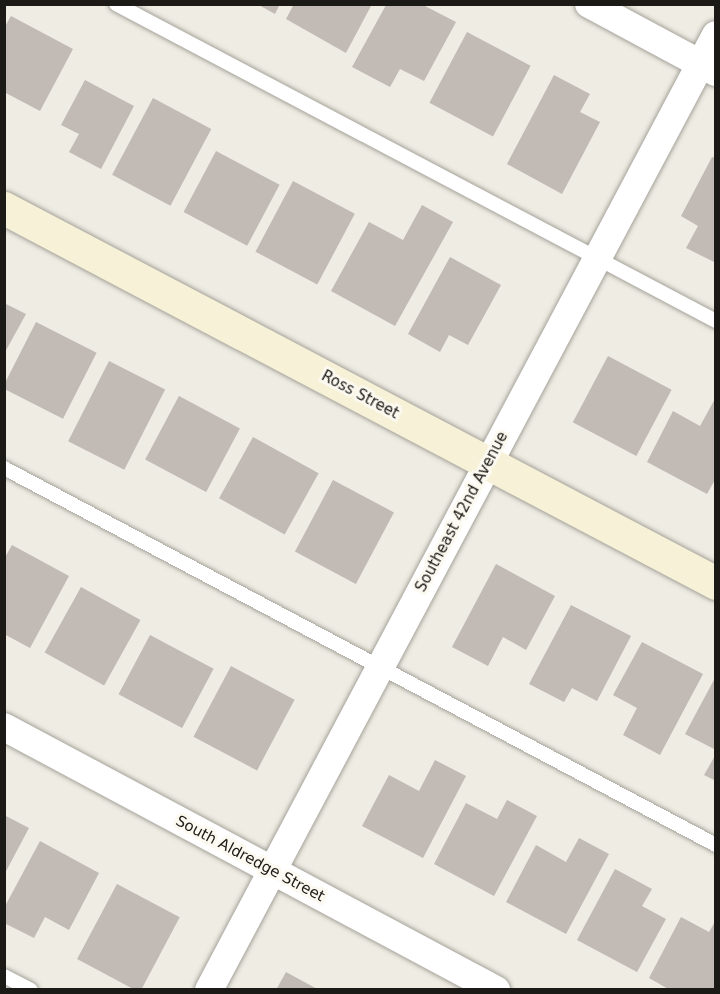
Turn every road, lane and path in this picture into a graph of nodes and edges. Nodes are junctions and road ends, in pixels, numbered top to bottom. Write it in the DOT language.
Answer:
graph roads {
  1 [pos="116,4"];
  2 [pos="589,4"];
  3 [pos="716,35"];
  4 [pos="708,68"];
  5 [pos="4,208"];
  6 [pos="597,258"];
  7 [pos="716,321"];
  8 [pos="489,463"];
  9 [pos="4,468"];
  10 [pos="716,583"];
  11 [pos="380,667"];
  12 [pos="4,727"];
  13 [pos="716,845"];
  14 [pos="273,872"];
  15 [pos="4,976"];
  16 [pos="31,990"];
  17 [pos="209,990"];
  18 [pos="496,990"];
  1 -- 6 [label="lane"];
  2 -- 4 [label="street"];
  3 -- 4 [label="street, Southeast 42nd Avenue"];
  4 -- 6 [label="street, Southeast 42nd Avenue"];
  5 -- 8 [label="street, Ross Street"];
  6 -- 7 [label="lane"];
  6 -- 8 [label="street, Southeast 42nd Avenue"];
  8 -- 10 [label="street, Ross Street"];
  8 -- 11 [label="street, Southeast 42nd Avenue"];
  9 -- 11 [label="lane"];
  11 -- 13 [label="lane"];
  11 -- 14 [label="street, Southeast 42nd Avenue"];
  12 -- 14 [label="street, South Aldredge Street"];
  14 -- 17 [label="street, Southeast 42nd Avenue"];
  14 -- 18 [label="street, South Aldredge Street"];
  15 -- 16 [label="lane"];
}
